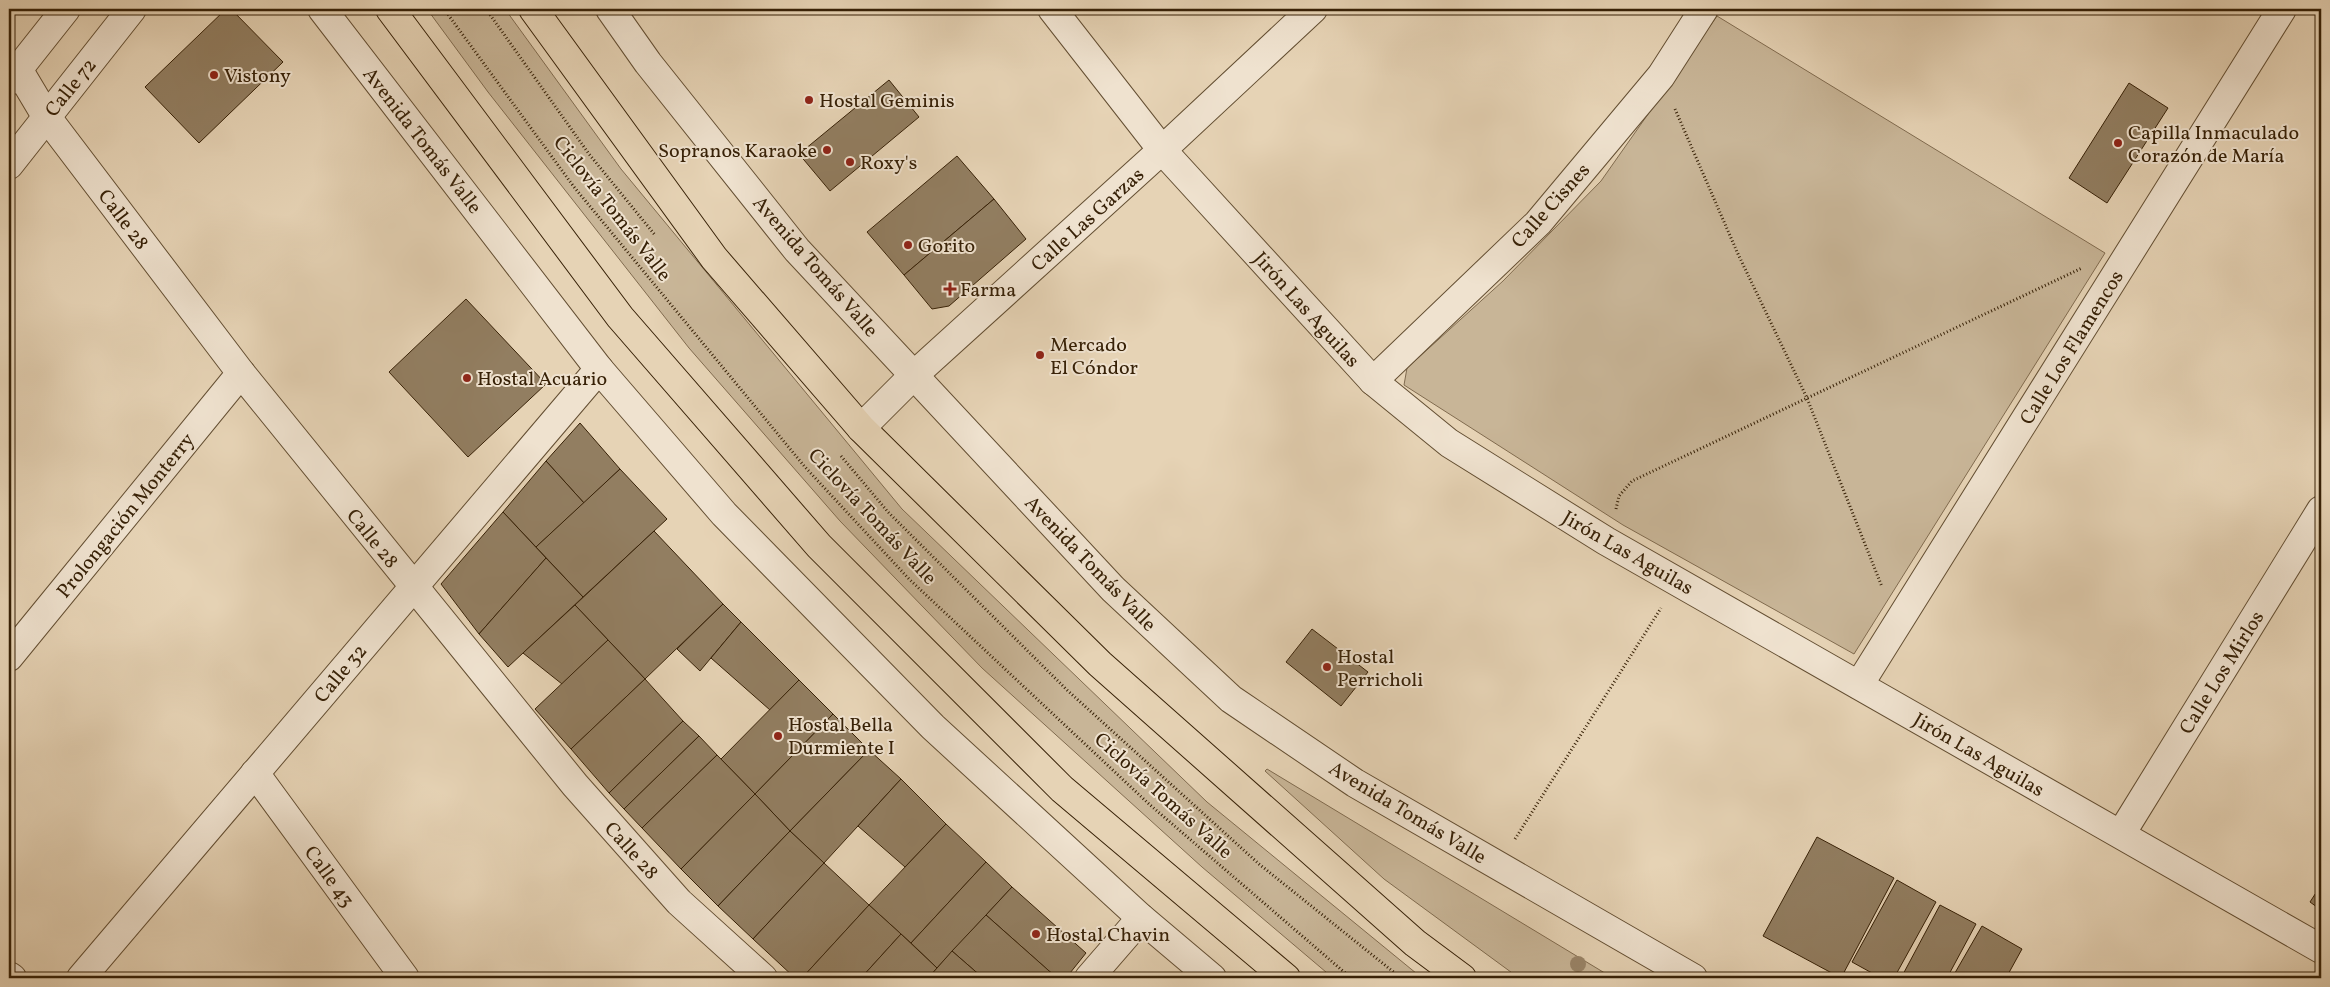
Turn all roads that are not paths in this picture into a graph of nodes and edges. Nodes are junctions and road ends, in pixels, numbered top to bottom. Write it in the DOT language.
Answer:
graph roads {
  1 [pos="66,9"];
  2 [pos="132,9"];
  3 [pos="322,9"];
  4 [pos="390,9"];
  5 [pos="533,9"];
  6 [pos="610,9"];
  7 [pos="1052,9"];
  8 [pos="1313,9"];
  9 [pos="1704,9"];
  10 [pos="2282,9"];
  11 [pos="14,75"];
  12 [pos="46,116"];
  13 [pos="1162,150"];
  14 [pos="9,165"];
  15 [pos="599,369"];
  16 [pos="241,373"];
  17 [pos="914,375"];
  18 [pos="1373,381"];
  19 [pos="861,428"];
  20 [pos="2321,510"];
  21 [pos="413,587"];
  22 [pos="9,657"];
  23 [pos="1859,685"];
  24 [pos="255,773"];
  25 [pos="2121,834"];
  26 [pos="1141,918"];
  27 [pos="2321,950"];
  28 [pos="9,976"];
  29 [pos="12,978"];
  30 [pos="81,978"];
  31 [pos="406,978"];
  32 [pos="763,978"];
  33 [pos="1089,978"];
  34 [pos="1212,978"];
  35 [pos="1286,978"];
  36 [pos="1462,978"];
  37 [pos="1692,978"];
  1 -- 11 [label="street"];
  2 -- 12 [label="street, Calle 72"];
  3 -- 15 [label="street, Avenida Tomás Valle"];
  4 -- 35 [label="main road"];
  5 -- 19 [label="main road"];
  6 -- 17 [label="street, Avenida Tomás Valle"];
  7 -- 13 [label="street, Jirón Las Aguilas"];
  8 -- 13 [label="street, Calle Las Garzas"];
  9 -- 18 [label="street, Calle Cisnes"];
  10 -- 23 [label="street, Calle Los Flamencos"];
  11 -- 12 [label="street, Calle 28"];
  12 -- 14 [label="street, Calle 72"];
  12 -- 16 [label="street, Calle 28"];
  13 -- 17 [label="street, Calle Las Garzas"];
  13 -- 18 [label="street, Jirón Las Aguilas"];
  15 -- 21 [label="street, Calle 32"];
  15 -- 26 [label="street, Avenida Tomás Valle"];
  16 -- 21 [label="street, Calle 28"];
  16 -- 22 [label="street, Prolongación Monterry"];
  17 -- 19 [label="street, Calle Las Garzas"];
  17 -- 37 [label="street, Avenida Tomás Valle"];
  18 -- 23 [label="street, Jirón Las Aguilas"];
  19 -- 36 [label="main road"];
  20 -- 25 [label="street, Calle Los Mirlos"];
  21 -- 24 [label="street, Calle 32"];
  21 -- 32 [label="street, Calle 28"];
  23 -- 25 [label="street, Jirón Las Aguilas"];
  24 -- 30 [label="street, Calle 32"];
  24 -- 31 [label="street, Calle 43"];
  25 -- 27 [label="street, Jirón Las Aguilas"];
  26 -- 33 [label="street"];
  26 -- 34 [label="street, Avenida Tomás Valle"];
  28 -- 29 [label="street"];
}
